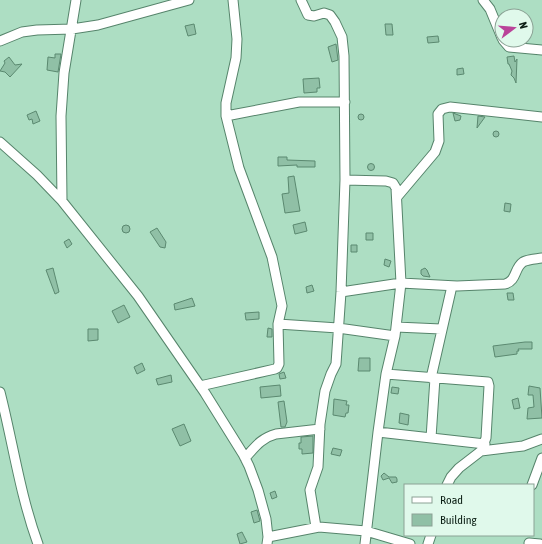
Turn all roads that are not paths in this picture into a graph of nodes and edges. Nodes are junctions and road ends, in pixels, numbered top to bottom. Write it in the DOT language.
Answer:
graph roads {
  1 [pos="76,0"];
  2 [pos="189,0"];
  3 [pos="233,0"];
  4 [pos="301,0"];
  5 [pos="483,0"];
  6 [pos="494,18"];
  7 [pos="72,29"];
  8 [pos="0,40"];
  9 [pos="520,48"];
  10 [pos="542,50"];
  11 [pos="344,102"];
  12 [pos="226,116"];
  13 [pos="542,117"];
  14 [pos="1,146"];
  15 [pos="345,180"];
  16 [pos="397,197"];
  17 [pos="62,201"];
  18 [pos="542,258"];
  19 [pos="400,283"];
  20 [pos="452,286"];
  21 [pos="342,292"];
  22 [pos="278,324"];
  23 [pos="338,328"];
  24 [pos="441,329"];
  25 [pos="396,331"];
  26 [pos="386,374"];
  27 [pos="433,378"];
  28 [pos="200,386"];
  29 [pos="0,392"];
  30 [pos="320,429"];
  31 [pos="378,432"];
  32 [pos="431,438"];
  33 [pos="542,439"];
  34 [pos="483,448"];
  35 [pos="244,458"];
  36 [pos="542,458"];
  37 [pos="539,474"];
  38 [pos="448,484"];
  39 [pos="533,484"];
  40 [pos="316,527"];
  41 [pos="366,531"];
  42 [pos="268,540"];
  43 [pos="528,541"];
  44 [pos="38,544"];
  45 [pos="365,544"];
  46 [pos="410,544"];
  47 [pos="540,544"];
  1 -- 7 [label="street"];
  2 -- 7 [label="street"];
  3 -- 12 [label="street"];
  4 -- 11 [label="street"];
  5 -- 6 [label="street"];
  7 -- 8 [label="street"];
  7 -- 17 [label="street"];
  9 -- 10 [label="street"];
  11 -- 12 [label="street"];
  11 -- 15 [label="street"];
  12 -- 22 [label="street"];
  13 -- 16 [label="street"];
  14 -- 17 [label="street"];
  15 -- 16 [label="street"];
  15 -- 21 [label="street"];
  16 -- 19 [label="street"];
  17 -- 28 [label="street"];
  18 -- 20 [label="street"];
  19 -- 20 [label="street"];
  19 -- 21 [label="street"];
  19 -- 25 [label="street"];
  20 -- 24 [label="street"];
  21 -- 23 [label="street"];
  22 -- 23 [label="street"];
  22 -- 28 [label="street"];
  23 -- 25 [label="street"];
  23 -- 30 [label="street"];
  24 -- 25 [label="street"];
  24 -- 27 [label="street"];
  25 -- 26 [label="street"];
  26 -- 27 [label="street"];
  26 -- 31 [label="street"];
  27 -- 32 [label="street"];
  27 -- 34 [label="street"];
  28 -- 35 [label="street"];
  29 -- 44 [label="street"];
  30 -- 35 [label="street"];
  30 -- 40 [label="street"];
  31 -- 32 [label="street"];
  31 -- 41 [label="street"];
  32 -- 34 [label="street"];
  33 -- 34 [label="street"];
  34 -- 38 [label="street"];
  35 -- 42 [label="street"];
  36 -- 37 [label="street"];
  37 -- 39 [label="street"];
  40 -- 41 [label="street"];
  40 -- 42 [label="street"];
  41 -- 45 [label="street"];
  41 -- 46 [label="street"];
  43 -- 47 [label="street"];
}
